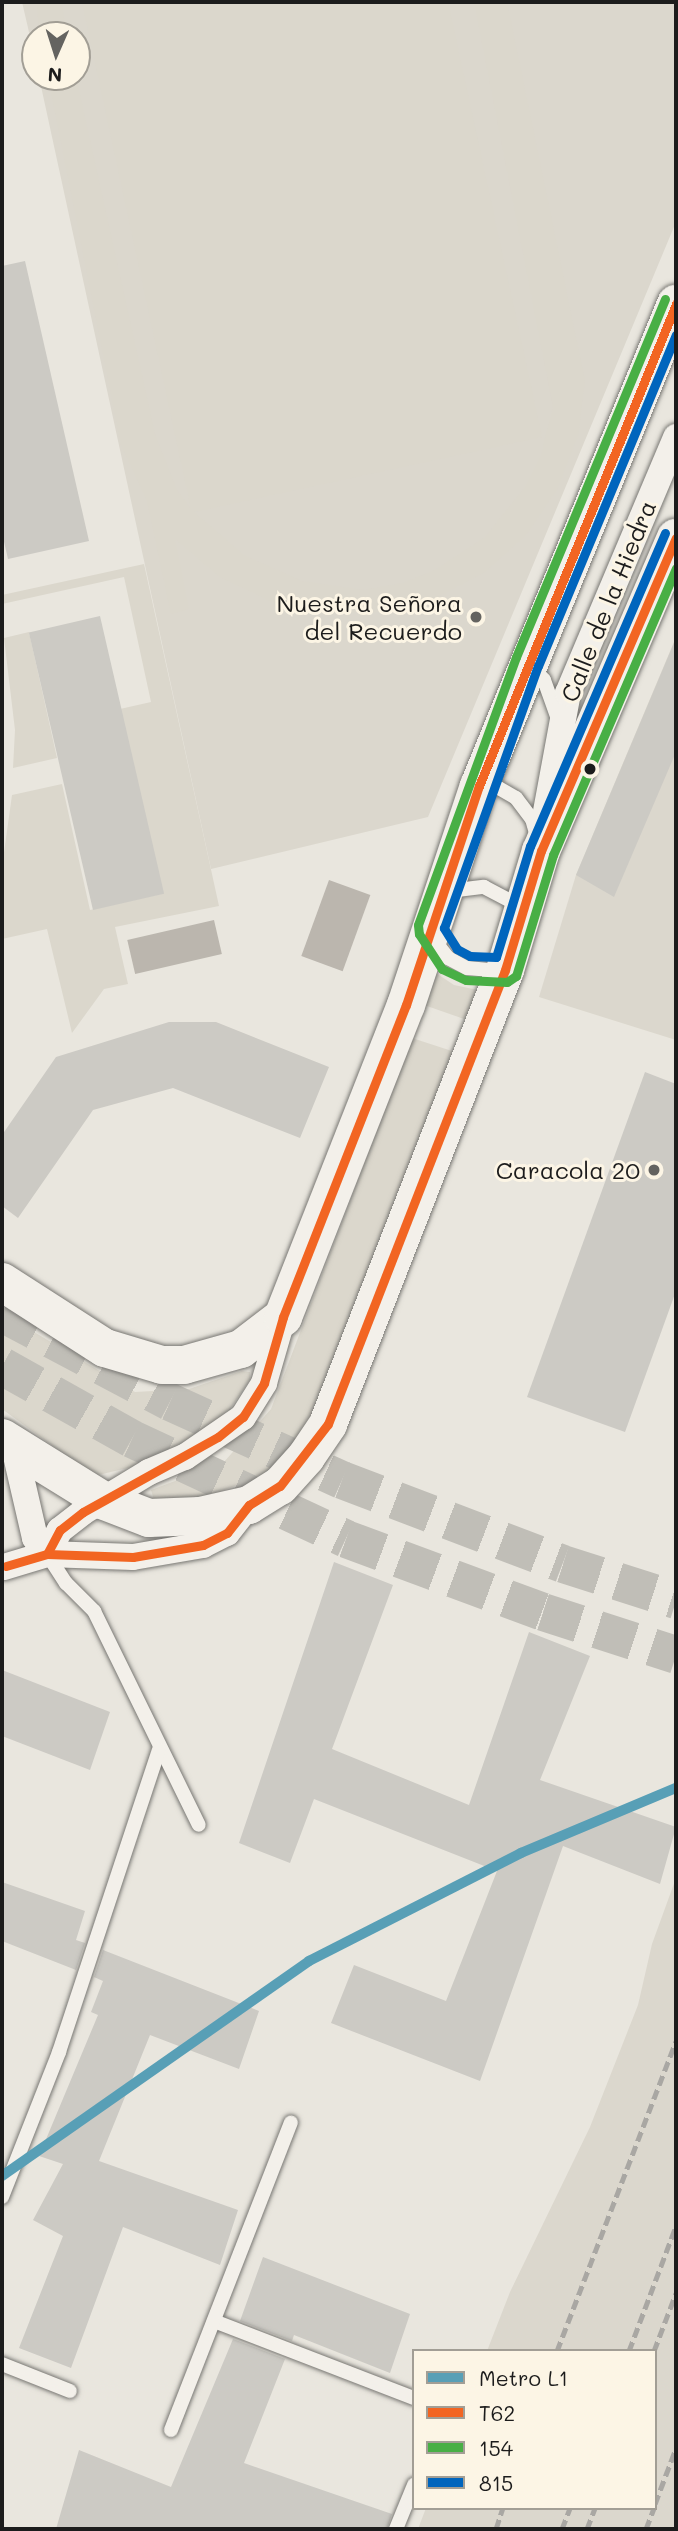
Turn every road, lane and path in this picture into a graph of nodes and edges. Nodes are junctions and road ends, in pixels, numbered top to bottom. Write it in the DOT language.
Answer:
graph roads {
  1 [pos="676,304"];
  2 [pos="676,436"];
  3 [pos="676,538"];
  4 [pos="527,662"];
  5 [pos="560,727"];
  6 [pos="479,786"];
  7 [pos="541,851"];
  8 [pos="435,913"];
  9 [pos="525,913"];
  10 [pos="505,970"];
  11 [pos="2,1282"];
  12 [pos="283,1317"];
  13 [pos="8,1442"];
  14 [pos="102,1500"];
  15 [pos="248,1505"];
  16 [pos="47,1554"];
  17 [pos="3,1567"];
  18 [pos="159,1750"];
  19 [pos="199,1825"];
  20 [pos="291,2123"];
  21 [pos="2,2197"];
  22 [pos="214,2321"];
  23 [pos="2,2364"];
  24 [pos="70,2391"];
  25 [pos="412,2397"];
  26 [pos="171,2430"];
  27 [pos="412,2490"];
  28 [pos="396,2529"];
  1 -- 4 [label="main road, Calle de la Hiedra"];
  2 -- 5 [label="street, Calle de la Hiedra"];
  3 -- 7 [label="main road, Calle de la Hiedra"];
  4 -- 5 [label="lane"];
  4 -- 6 [label="main road, Calle de la Hiedra"];
  5 -- 7 [label="street, Calle de la Hiedra"];
  6 -- 7 [label="lane"];
  6 -- 8 [label="main road, Calle de la Hiedra"];
  7 -- 9 [label="main road, Calle de la Hiedra"];
  8 -- 9 [label="lane"];
  8 -- 10 [label="lane"];
  8 -- 12 [label="main road, Calle de la Hiedra"];
  9 -- 10 [label="main road, Calle de la Hiedra"];
  10 -- 15 [label="main road, Calle de la Hiedra"];
  11 -- 12 [label="main road"];
  12 -- 14 [label="street, Calle de la Hiedra"];
  13 -- 14 [label="main road, Calle de la Hiedra"];
  13 -- 16 [label="street, Calle de la Hiedra"];
  14 -- 15 [label="main road, Calle de la Hiedra"];
  14 -- 16 [label="street, Calle de la Hiedra"];
  15 -- 16 [label="street, Calle de la Hiedra"];
  16 -- 17 [label="street, Calle de la Hiedra"];
  16 -- 18 [label="lane"];
  18 -- 19 [label="lane"];
  18 -- 21 [label="lane"];
  20 -- 22 [label="lane"];
  22 -- 25 [label="lane"];
  22 -- 26 [label="lane"];
  23 -- 24 [label="lane"];
  27 -- 28 [label="lane"];
}
